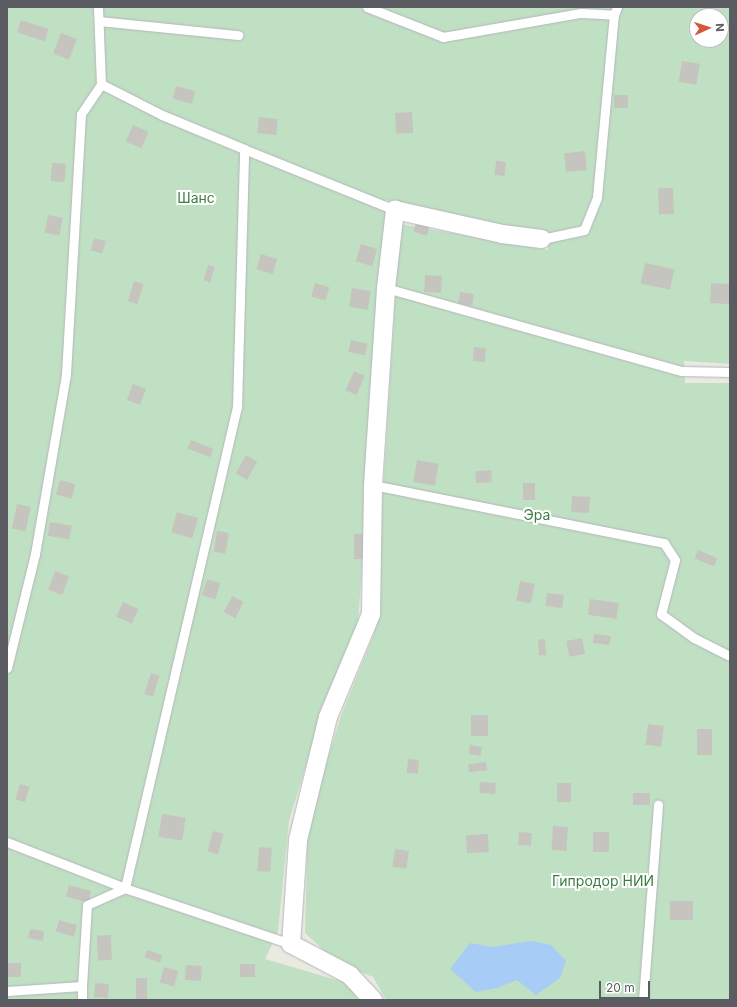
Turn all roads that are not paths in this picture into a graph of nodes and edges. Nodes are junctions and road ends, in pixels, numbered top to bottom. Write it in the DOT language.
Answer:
graph roads {
  1 [pos="98,7"];
  2 [pos="367,7"];
  3 [pos="615,11"];
  4 [pos="99,21"];
  5 [pos="238,35"];
  6 [pos="101,84"];
  7 [pos="244,149"];
  8 [pos="395,210"];
  9 [pos="542,239"];
  10 [pos="386,288"];
  11 [pos="730,372"];
  12 [pos="373,485"];
  13 [pos="730,656"];
  14 [pos="7,668"];
  15 [pos="658,805"];
  16 [pos="7,842"];
  17 [pos="125,888"];
  18 [pos="291,944"];
  19 [pos="82,986"];
  20 [pos="7,991"];
  21 [pos="82,1000"];
  22 [pos="373,1000"];
  23 [pos="643,1000"];
  1 -- 4 [label="lane"];
  2 -- 3 [label="lane"];
  3 -- 9 [label="lane"];
  4 -- 5 [label="lane"];
  4 -- 6 [label="lane"];
  6 -- 7 [label="lane"];
  6 -- 14 [label="lane"];
  7 -- 8 [label="lane"];
  7 -- 17 [label="lane"];
  8 -- 9 [label="street"];
  8 -- 10 [label="street"];
  10 -- 11 [label="lane"];
  10 -- 12 [label="street"];
  12 -- 13 [label="lane"];
  12 -- 18 [label="street"];
  15 -- 23 [label="lane"];
  16 -- 17 [label="lane"];
  17 -- 18 [label="lane"];
  17 -- 19 [label="lane"];
  18 -- 22 [label="street"];
  19 -- 20 [label="lane"];
  19 -- 21 [label="lane"];
}
